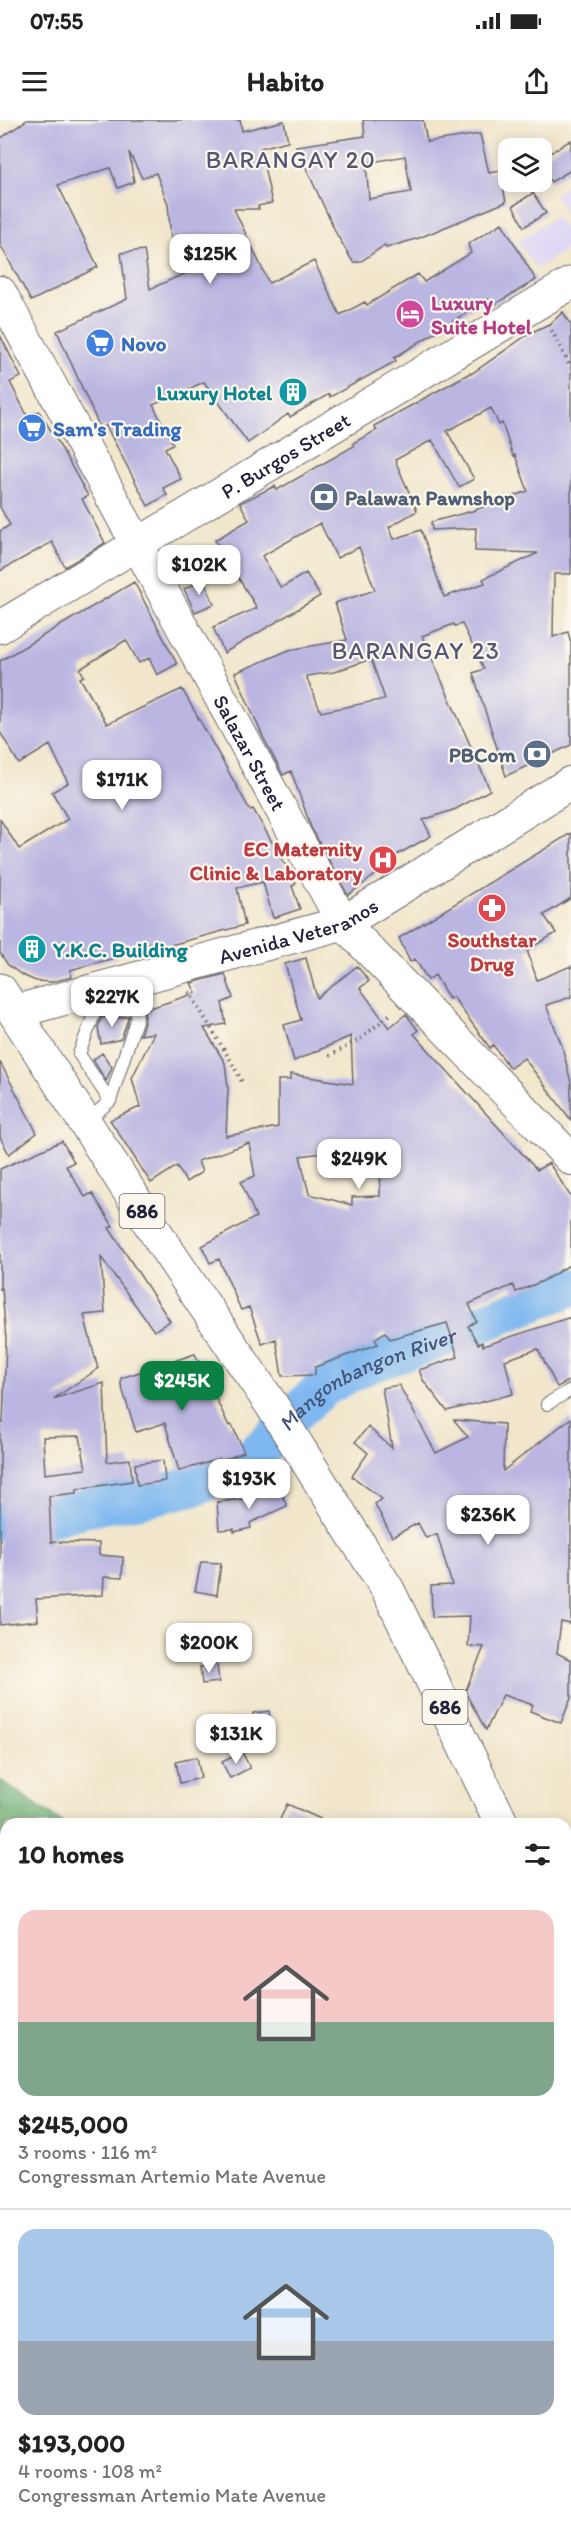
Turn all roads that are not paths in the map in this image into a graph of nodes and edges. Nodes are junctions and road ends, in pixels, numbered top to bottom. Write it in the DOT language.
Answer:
graph roads {
  1 [pos="571,283"];
  2 [pos="0,292"];
  3 [pos="137,544"];
  4 [pos="0,627"];
  5 [pos="571,783"];
  6 [pos="343,923"];
  7 [pos="131,980"];
  8 [pos="0,982"];
  9 [pos="89,992"];
  10 [pos="46,1003"];
  11 [pos="5,1008"];
  12 [pos="111,1101"];
  13 [pos="85,1123"];
  14 [pos="571,1159"];
  15 [pos="571,1390"];
  16 [pos="547,1404"];
  17 [pos="499,1818"];
  1 -- 3 [label="street, P. Burgos Street"];
  2 -- 3 [label="street, Salazar Street"];
  3 -- 4 [label="street, P. Burgos Street"];
  3 -- 6 [label="street, Salazar Street"];
  5 -- 6 [label="main road, Avenida Veteranos"];
  6 -- 7 [label="main road, Avenida Veteranos"];
  6 -- 14 [label="street, Salazar Street"];
  7 -- 9 [label="main road, Avenida Veteranos"];
  7 -- 12 [label="lane"];
  8 -- 10 [label="main road"];
  9 -- 10 [label="main road, Avenida Veteranos"];
  9 -- 12 [label="lane"];
  10 -- 11 [label="main road, Avenida Veteranos"];
  11 -- 13 [label="main road, 686"];
  12 -- 13 [label="lane"];
  13 -- 17 [label="main road, 686"];
  15 -- 16 [label="lane"];
}
